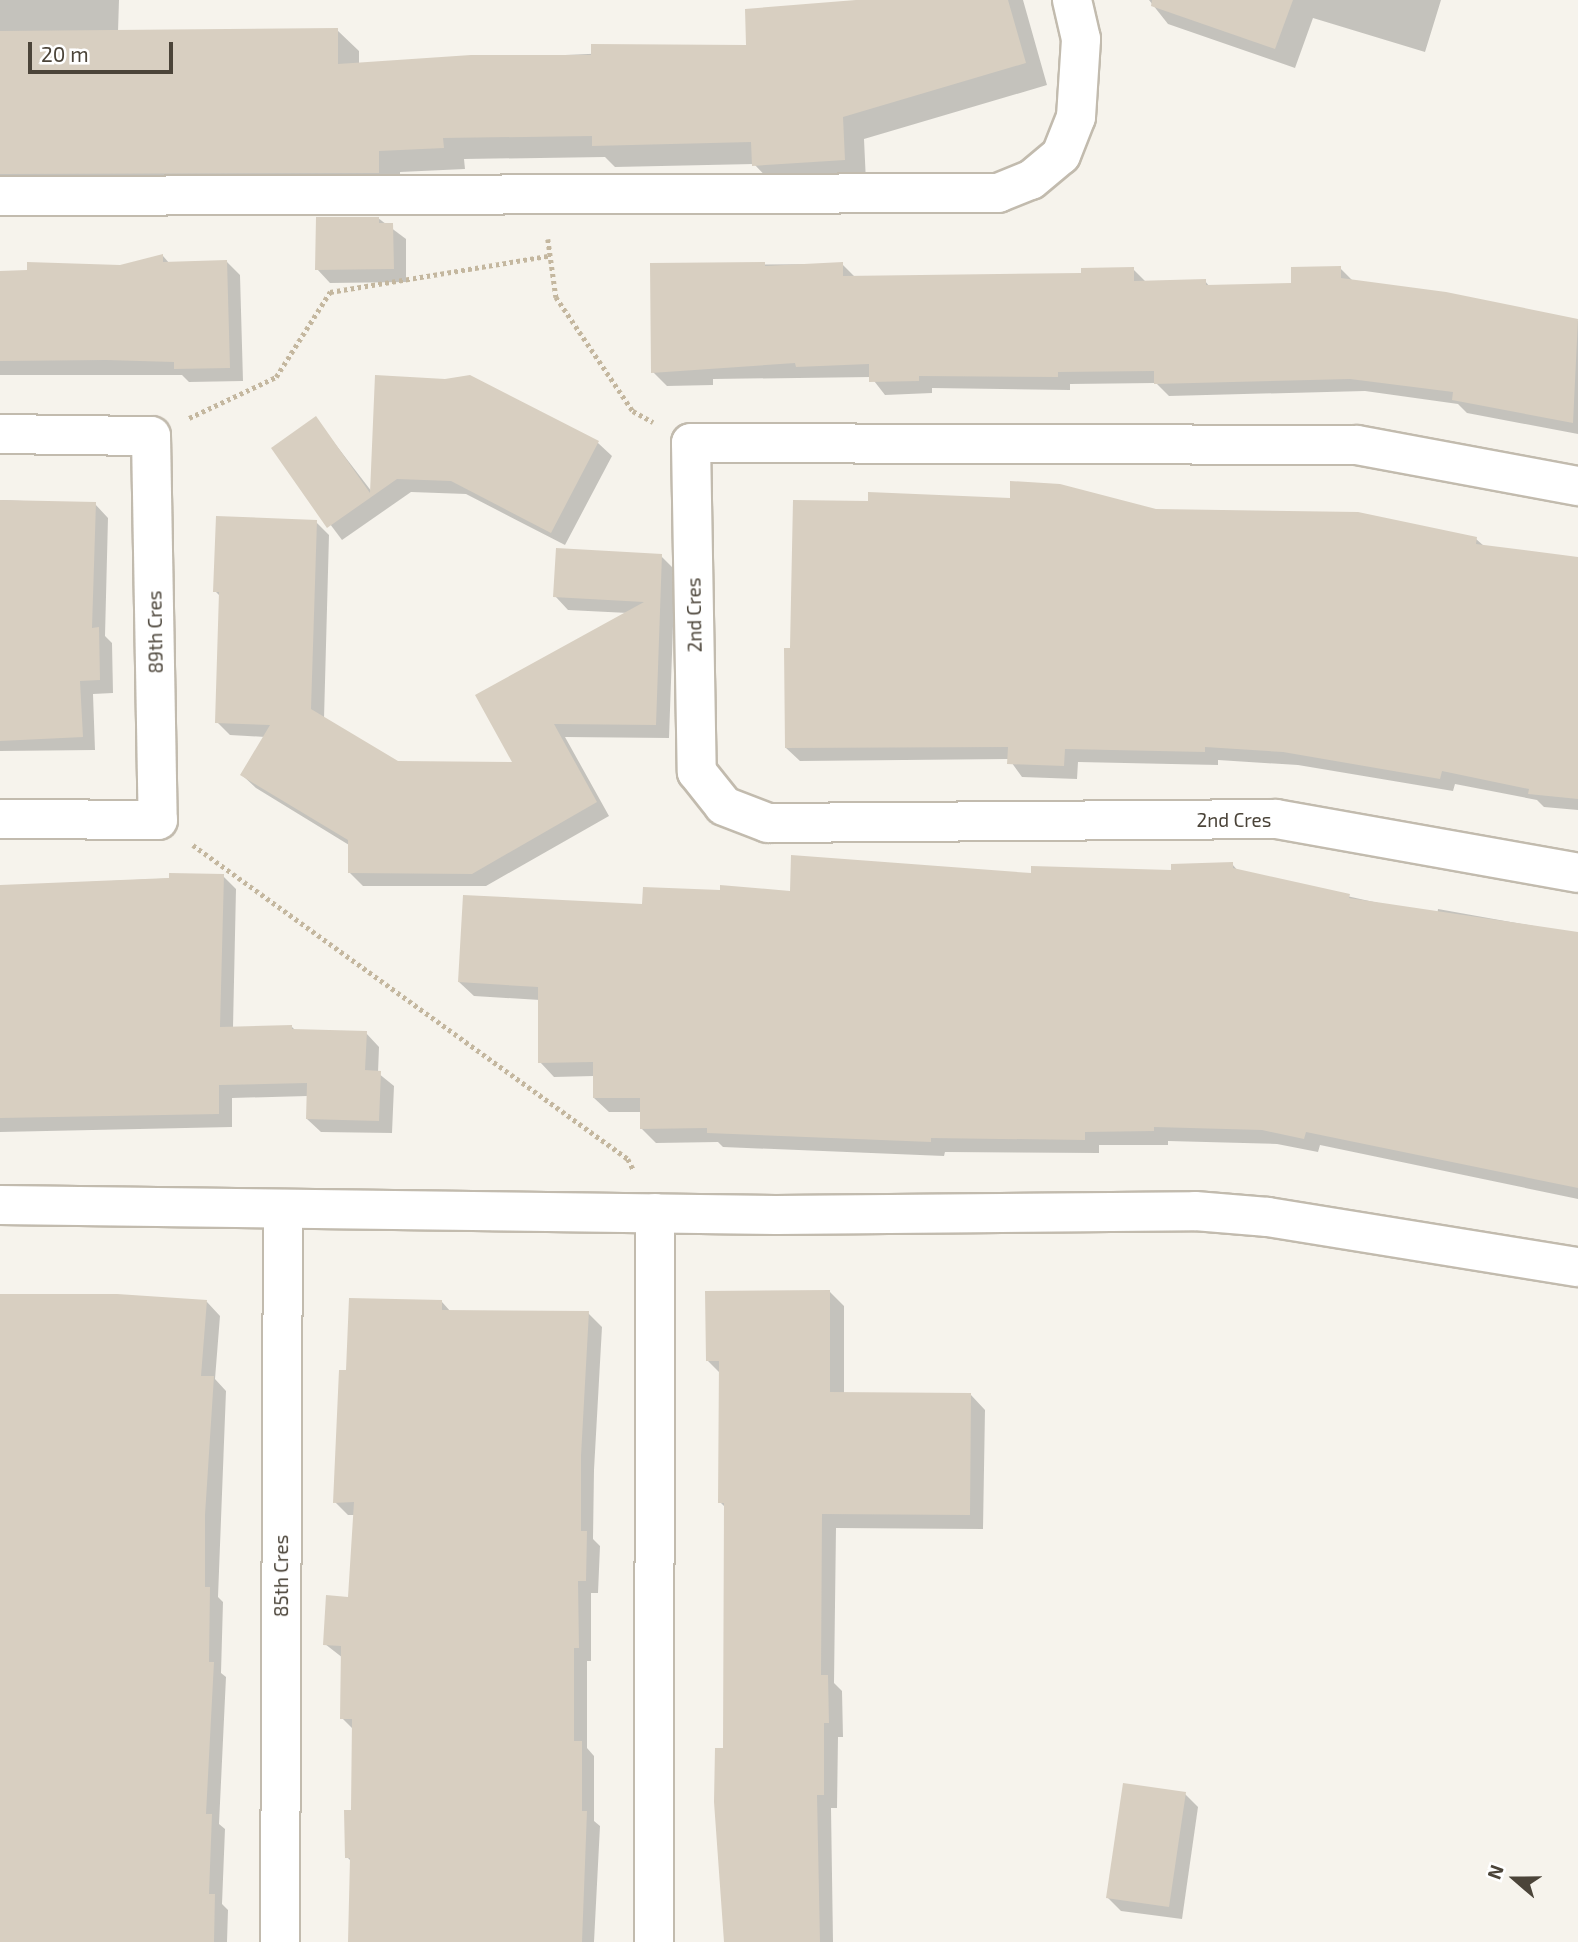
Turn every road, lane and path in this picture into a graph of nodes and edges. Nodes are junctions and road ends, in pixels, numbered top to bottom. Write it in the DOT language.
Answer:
graph roads {
  1 [pos="1072,0"];
  2 [pos="0,196"];
  3 [pos="549,196"];
  4 [pos="548,256"];
  5 [pos="0,433"];
  6 [pos="151,436"];
  7 [pos="691,443"];
  8 [pos="1578,486"];
  9 [pos="0,819"];
  10 [pos="158,820"];
  11 [pos="1578,873"];
  12 [pos="0,1205"];
  13 [pos="283,1209"];
  14 [pos="655,1213"];
  15 [pos="1578,1267"];
  16 [pos="280,1942"];
  17 [pos="654,1942"];
  1 -- 3 [label="street"];
  2 -- 3 [label="street"];
  3 -- 4 [label="path"];
  4 -- 6 [label="path"];
  4 -- 7 [label="path"];
  5 -- 6 [label="street"];
  6 -- 10 [label="street, 89th Cres"];
  7 -- 8 [label="street"];
  7 -- 11 [label="street, 2nd Cres"];
  9 -- 10 [label="street"];
  10 -- 14 [label="path"];
  12 -- 13 [label="street"];
  13 -- 14 [label="street"];
  13 -- 16 [label="street, 85th Cres"];
  14 -- 15 [label="street"];
  14 -- 17 [label="street"];
}
